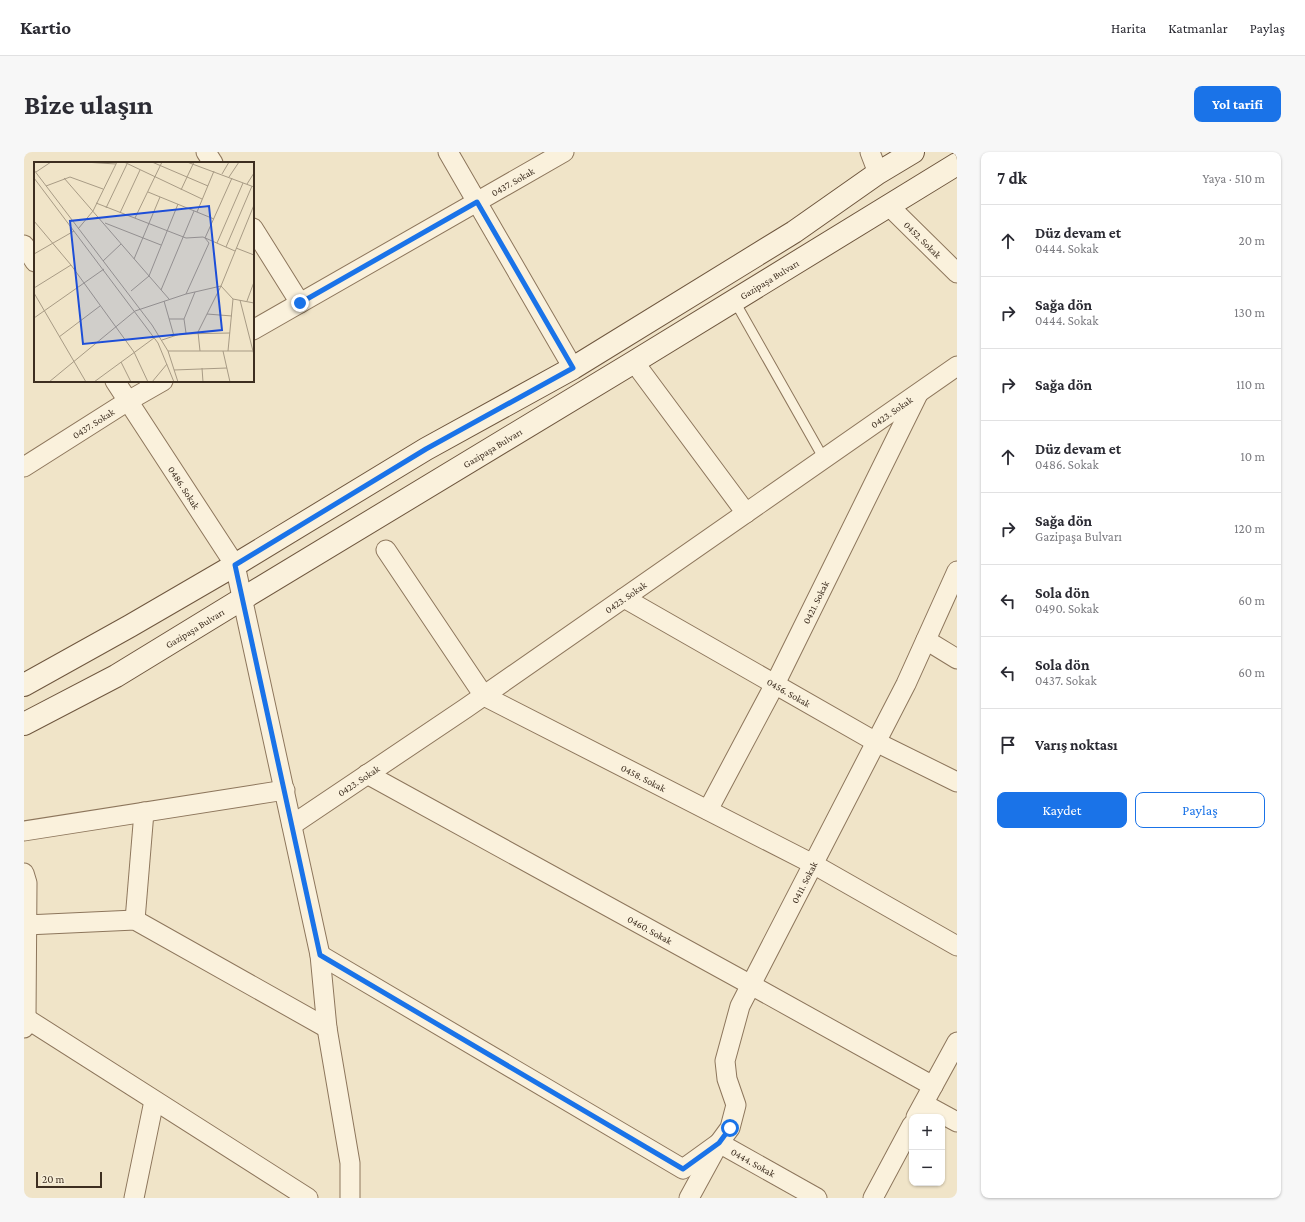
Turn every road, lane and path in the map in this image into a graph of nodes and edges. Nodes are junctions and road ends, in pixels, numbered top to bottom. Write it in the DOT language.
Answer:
graph roads {
  1 [pos="206,152"];
  2 [pos="448,152"];
  3 [pos="564,152"];
  4 [pos="870,152"];
  5 [pos="913,152"];
  6 [pos="212,162"];
  7 [pos="957,164"];
  8 [pos="878,173"];
  9 [pos="477,202"];
  10 [pos="888,206"];
  11 [pos="254,230"];
  12 [pos="24,245"];
  13 [pos="34,260"];
  14 [pos="957,273"];
  15 [pos="734,300"];
  16 [pos="300,303"];
  17 [pos="254,329"];
  18 [pos="634,362"];
  19 [pos="957,366"];
  20 [pos="573,368"];
  21 [pos="116,382"];
  22 [pos="162,382"];
  23 [pos="918,393"];
  24 [pos="128,401"];
  25 [pos="824,459"];
  26 [pos="24,467"];
  27 [pos="746,513"];
  28 [pos="386,550"];
  29 [pos="235,565"];
  30 [pos="957,571"];
  31 [pos="242,598"];
  32 [pos="624,598"];
  33 [pos="926,640"];
  34 [pos="957,659"];
  35 [pos="775,684"];
  36 [pos="24,685"];
  37 [pos="484,696"];
  38 [pos="24,724"];
  39 [pos="876,742"];
  40 [pos="367,774"];
  41 [pos="957,782"];
  42 [pos="285,790"];
  43 [pos="708,810"];
  44 [pos="144,812"];
  45 [pos="292,825"];
  46 [pos="24,831"];
  47 [pos="813,864"];
  48 [pos="24,873"];
  49 [pos="135,920"];
  50 [pos="26,926"];
  51 [pos="957,946"];
  52 [pos="320,955"];
  53 [pos="751,985"];
  54 [pos="25,1021"];
  55 [pos="327,1028"];
  56 [pos="957,1042"];
  57 [pos="933,1086"];
  58 [pos="154,1101"];
  59 [pos="920,1110"];
  60 [pos="957,1122"];
  61 [pos="909,1131"];
  62 [pos="719,1143"];
  63 [pos="134,1198"];
  64 [pos="308,1198"];
  65 [pos="350,1198"];
  66 [pos="689,1198"];
  67 [pos="817,1198"];
  68 [pos="873,1198"];
  1 -- 6 [label="street"];
  2 -- 9 [label="street"];
  3 -- 9 [label="street, 0437. Sokak"];
  4 -- 8 [label="street"];
  5 -- 8 [label="main road"];
  7 -- 10 [label="main road, Gazipaşa Bulvarı"];
  8 -- 20 [label="main road"];
  9 -- 16 [label="street, 0437. Sokak"];
  9 -- 20 [label="street"];
  10 -- 14 [label="street, 0452. Sokak"];
  10 -- 15 [label="main road, Gazipaşa Bulvarı"];
  11 -- 16 [label="street"];
  12 -- 13 [label="street"];
  15 -- 18 [label="main road, Gazipaşa Bulvarı"];
  15 -- 25 [label="lane"];
  16 -- 17 [label="street, 0437. Sokak"];
  18 -- 27 [label="street"];
  18 -- 31 [label="main road, Gazipaşa Bulvarı"];
  19 -- 23 [label="street, 0423. Sokak"];
  20 -- 29 [label="main road"];
  21 -- 24 [label="street, 0486. Sokak"];
  22 -- 24 [label="street, 0437. Sokak"];
  23 -- 25 [label="street, 0423. Sokak"];
  23 -- 35 [label="street, 0421. Sokak"];
  24 -- 26 [label="street, 0437. Sokak"];
  24 -- 29 [label="street, 0486. Sokak"];
  25 -- 27 [label="street, 0423. Sokak"];
  27 -- 32 [label="street, 0423. Sokak"];
  28 -- 37 [label="street, 0458. Sokak"];
  29 -- 31 [label="street, 0486. Sokak"];
  29 -- 36 [label="main road"];
  30 -- 33 [label="street, 0411. Sokak"];
  31 -- 38 [label="main road, Gazipaşa Bulvarı"];
  31 -- 42 [label="street, 0486. Sokak"];
  32 -- 35 [label="street, 0456. Sokak"];
  32 -- 37 [label="street, 0423. Sokak"];
  33 -- 34 [label="street"];
  33 -- 39 [label="street, 0411. Sokak"];
  35 -- 39 [label="street, 0456. Sokak"];
  35 -- 43 [label="street, 0421. Sokak"];
  37 -- 40 [label="street, 0423. Sokak"];
  37 -- 43 [label="street, 0458. Sokak"];
  39 -- 41 [label="street, 0456. Sokak"];
  39 -- 47 [label="street, 0411. Sokak"];
  40 -- 45 [label="street, 0423. Sokak"];
  40 -- 53 [label="street, 0460. Sokak"];
  42 -- 44 [label="street"];
  42 -- 45 [label="street, 0486. Sokak"];
  43 -- 47 [label="street, 0458. Sokak"];
  44 -- 46 [label="street"];
  44 -- 49 [label="street"];
  45 -- 52 [label="street, 0486. Sokak"];
  47 -- 51 [label="street, 0458. Sokak"];
  47 -- 53 [label="street, 0411. Sokak"];
  48 -- 50 [label="street"];
  49 -- 50 [label="street"];
  49 -- 55 [label="street"];
  50 -- 54 [label="street"];
  52 -- 55 [label="street, 0486. Sokak"];
  52 -- 62 [label="street, 0444. Sokak"];
  53 -- 57 [label="street, 0460. Sokak"];
  53 -- 62 [label="street, 0411. Sokak"];
  54 -- 58 [label="street"];
  55 -- 65 [label="street, 0486. Sokak"];
  56 -- 57 [label="street"];
  57 -- 59 [label="street"];
  58 -- 63 [label="street"];
  58 -- 64 [label="street"];
  59 -- 60 [label="street"];
  61 -- 68 [label="street"];
  62 -- 66 [label="street, 0411. Sokak"];
  62 -- 67 [label="street, 0444. Sokak"];
}
